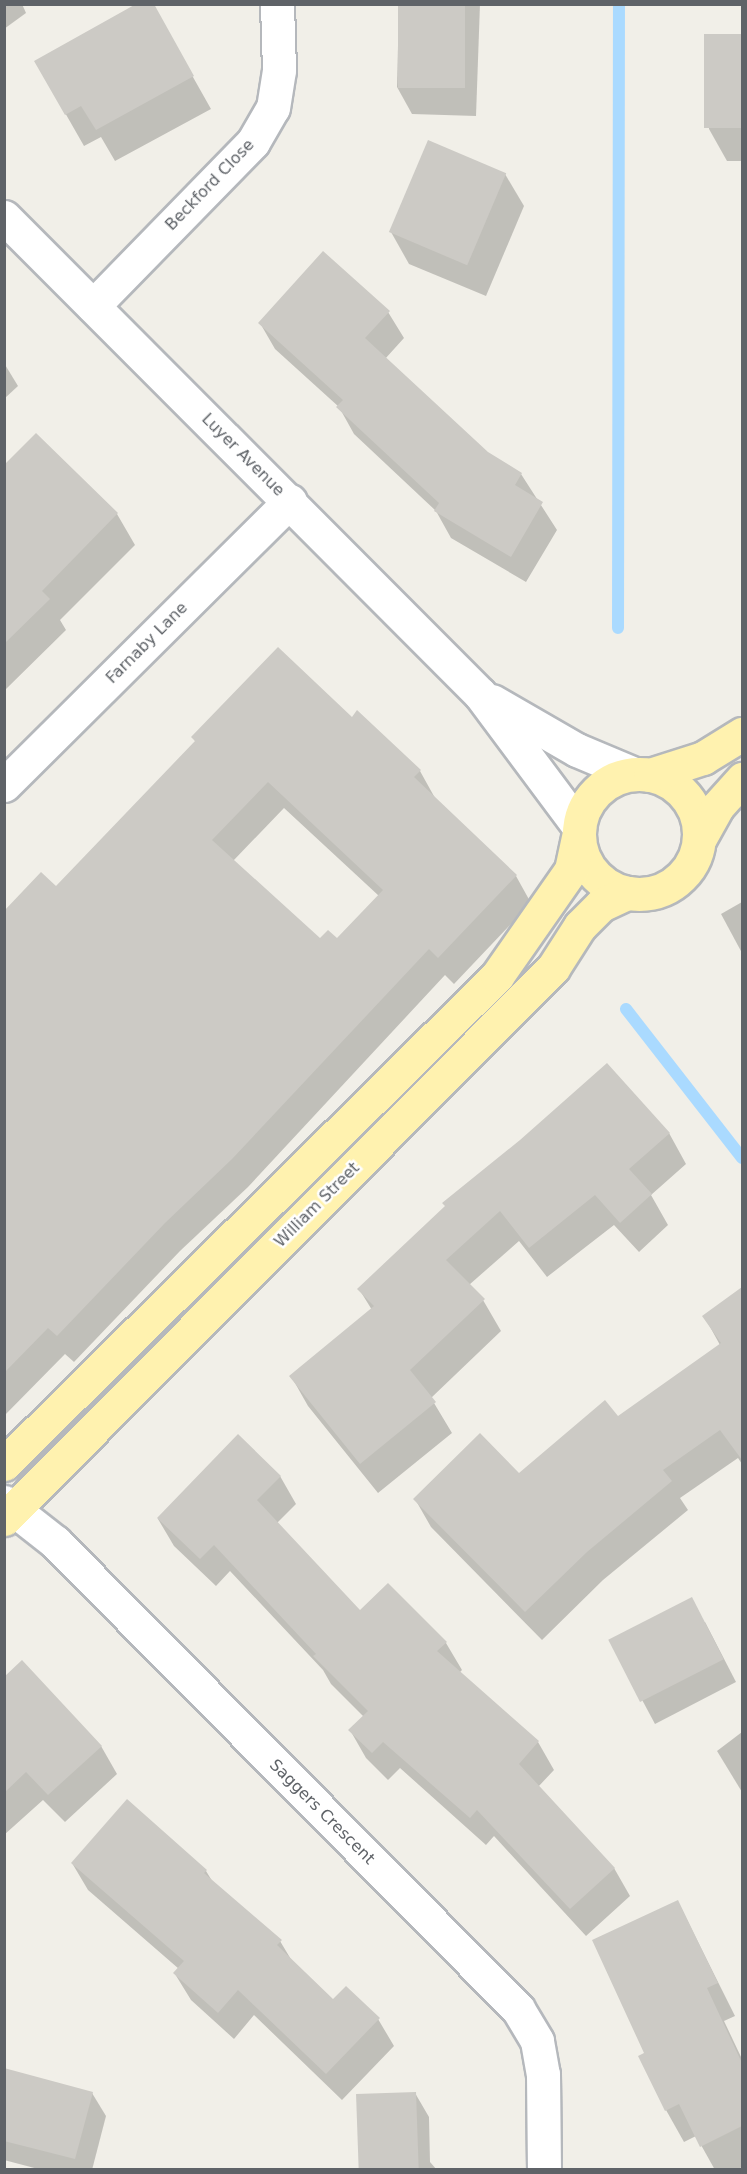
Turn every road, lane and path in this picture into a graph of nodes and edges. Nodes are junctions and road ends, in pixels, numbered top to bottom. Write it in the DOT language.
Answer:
graph roads {
  1 [pos="277,4"];
  2 [pos="4,217"];
  3 [pos="93,306"];
  4 [pos="290,501"];
  5 [pos="480,694"];
  6 [pos="742,734"];
  7 [pos="642,775"];
  8 [pos="742,779"];
  9 [pos="4,785"];
  10 [pos="579,829"];
  11 [pos="700,838"];
  12 [pos="627,893"];
  13 [pos="4,1464"];
  14 [pos="7,1511"];
  15 [pos="544,2169"];
  1 -- 3 [label="street, Beckford Close"];
  2 -- 3 [label="street, Luyer Avenue"];
  3 -- 4 [label="street, Luyer Avenue"];
  4 -- 5 [label="street, Luyer Avenue"];
  4 -- 9 [label="street, Farnaby Lane"];
  5 -- 7 [label="street, Luyer Avenue"];
  5 -- 10 [label="street, Luyer Avenue"];
  6 -- 7 [label="main road"];
  7 -- 10 [label="main road"];
  7 -- 11 [label="main road"];
  8 -- 11 [label="main road"];
  10 -- 12 [label="main road"];
  10 -- 13 [label="main road"];
  11 -- 12 [label="main road"];
  12 -- 14 [label="main road, William Street"];
  14 -- 15 [label="street, Saggers Crescent"];
}
